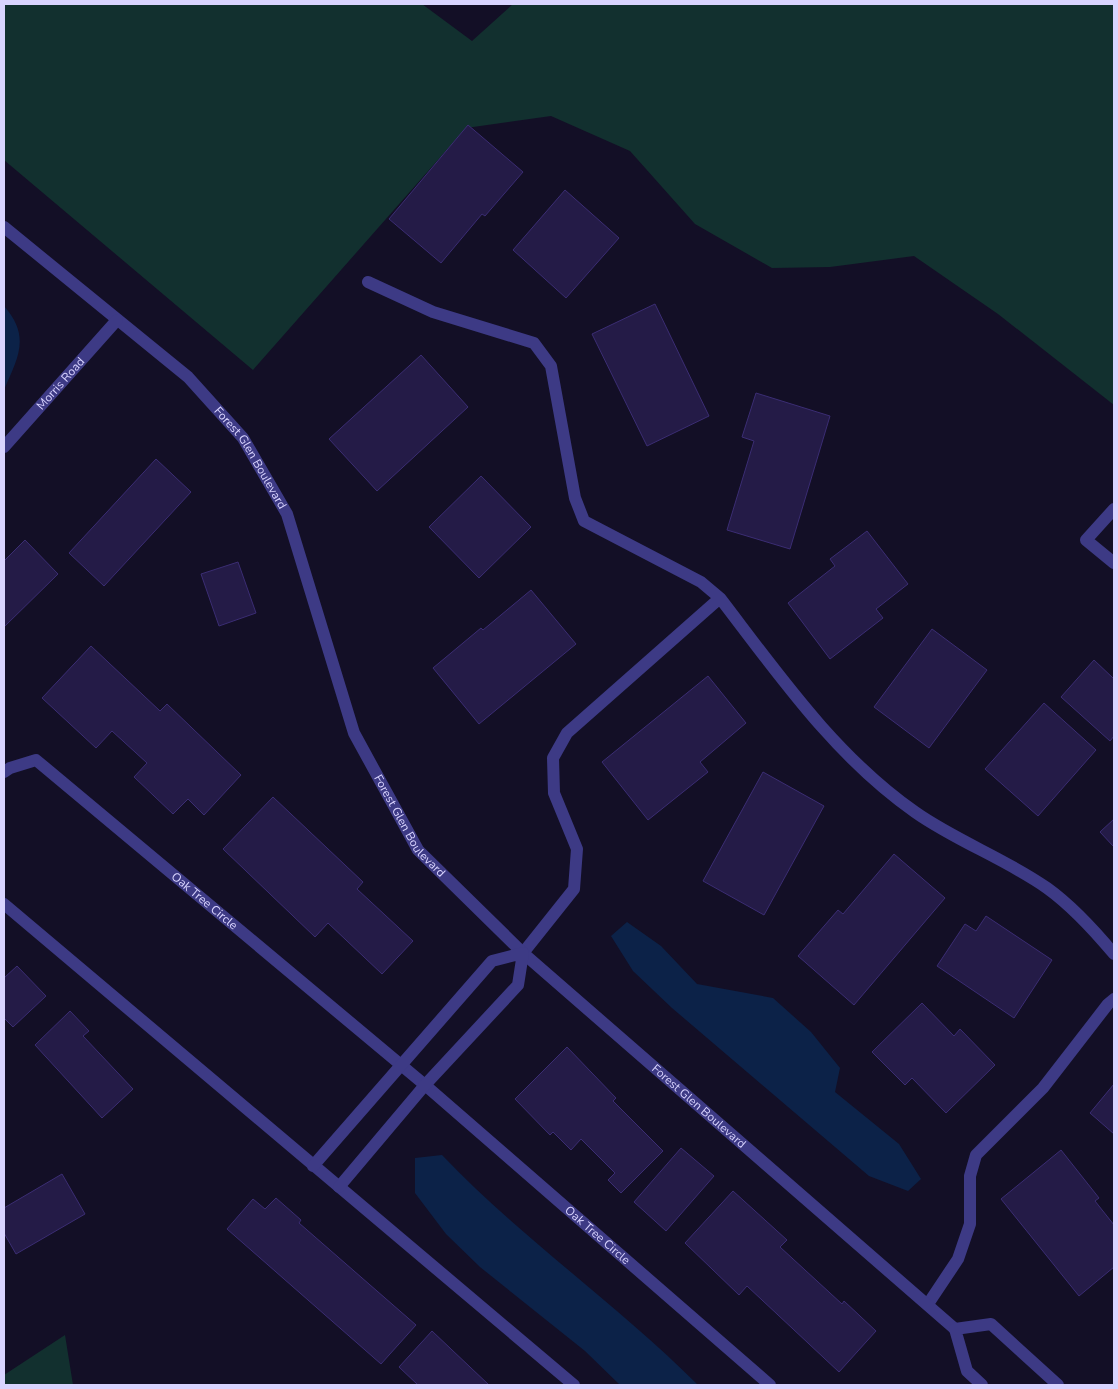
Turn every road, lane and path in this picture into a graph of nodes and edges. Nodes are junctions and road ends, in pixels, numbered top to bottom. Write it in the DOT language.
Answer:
graph roads {
  1 [pos="4,226"];
  2 [pos="368,282"];
  3 [pos="117,320"];
  4 [pos="4,447"];
  5 [pos="1114,509"];
  6 [pos="1114,563"];
  7 [pos="720,598"];
  8 [pos="4,772"];
  9 [pos="4,904"];
  10 [pos="523,953"];
  11 [pos="1114,954"];
  12 [pos="1114,999"];
  13 [pos="400,1064"];
  14 [pos="425,1085"];
  15 [pos="313,1166"];
  16 [pos="339,1187"];
  17 [pos="928,1304"];
  18 [pos="955,1329"];
  19 [pos="574,1385"];
  20 [pos="770,1385"];
  21 [pos="982,1385"];
  22 [pos="1058,1385"];
  1 -- 3 [label="street, Forest Glen Boulevard"];
  2 -- 7 [label="street"];
  3 -- 4 [label="street, Morris Road"];
  3 -- 10 [label="street, Forest Glen Boulevard"];
  5 -- 6 [label="street"];
  7 -- 10 [label="street"];
  7 -- 11 [label="street"];
  8 -- 13 [label="street, Oak Tree Circle"];
  9 -- 15 [label="street"];
  10 -- 13 [label="street"];
  10 -- 14 [label="street"];
  10 -- 17 [label="street, Forest Glen Boulevard"];
  12 -- 17 [label="street"];
  13 -- 14 [label="street, Oak Tree Circle"];
  13 -- 15 [label="street"];
  14 -- 16 [label="street"];
  14 -- 20 [label="street, Oak Tree Circle"];
  15 -- 16 [label="street"];
  16 -- 19 [label="street"];
  17 -- 18 [label="street, Forest Glen Boulevard"];
  18 -- 21 [label="street"];
  18 -- 22 [label="street"];
}
